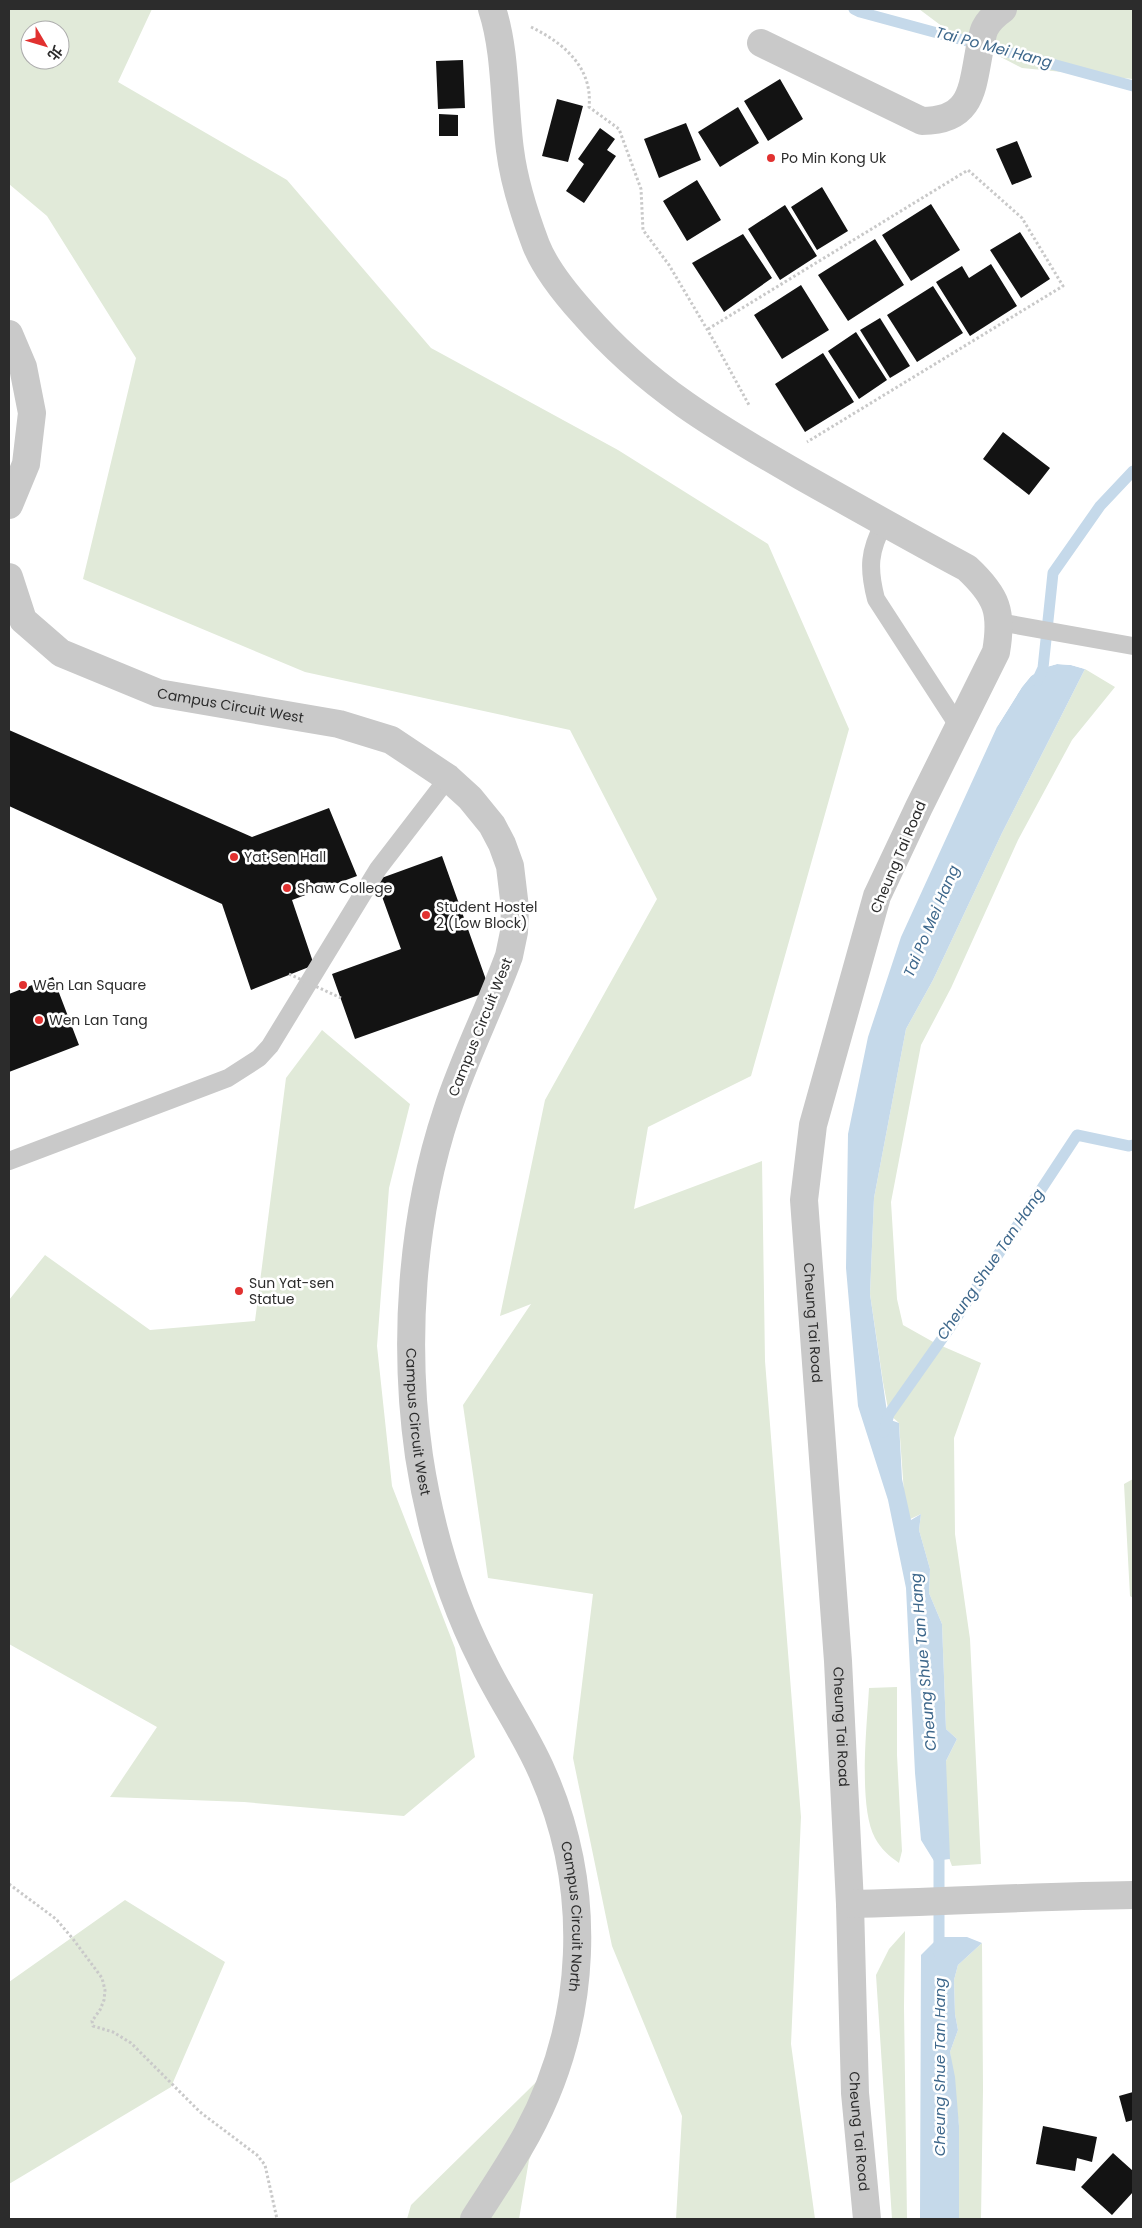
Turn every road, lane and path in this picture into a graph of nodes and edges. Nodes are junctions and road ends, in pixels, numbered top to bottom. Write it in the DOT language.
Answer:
graph roads {
  1 [pos="492,9"];
  2 [pos="1003,9"];
  3 [pos="525,25"];
  4 [pos="760,43"];
  5 [pos="708,329"];
  6 [pos="9,334"];
  7 [pos="753,413"];
  8 [pos="803,445"];
  9 [pos="9,505"];
  10 [pos="884,523"];
  11 [pos="9,577"];
  12 [pos="1006,624"];
  13 [pos="1133,646"];
  14 [pos="959,727"];
  15 [pos="448,778"];
  16 [pos="289,974"];
  17 [pos="341,998"];
  18 [pos="9,1161"];
  19 [pos="530,1747"];
  20 [pos="9,1884"];
  21 [pos="1133,1895"];
  22 [pos="850,1904"];
  23 [pos="277,2219"];
  24 [pos="474,2219"];
  25 [pos="867,2219"];
  1 -- 10 [label="street, Cheung Tai Road"];
  2 -- 4 [label="street"];
  3 -- 5 [label="path"];
  5 -- 7 [label="path"];
  5 -- 8 [label="path"];
  6 -- 9 [label="street"];
  10 -- 12 [label="street, Cheung Tai Road"];
  10 -- 14 [label="lane"];
  11 -- 15 [label="street, Campus Circuit West"];
  12 -- 13 [label="lane"];
  12 -- 14 [label="street, Cheung Tai Road"];
  14 -- 22 [label="street, Cheung Tai Road"];
  15 -- 18 [label="lane"];
  15 -- 19 [label="street, Campus Circuit West"];
  16 -- 17 [label="path, bridge"];
  19 -- 24 [label="street, Campus Circuit North"];
  20 -- 23 [label="path"];
  21 -- 22 [label="street"];
  22 -- 25 [label="street, Cheung Tai Road"];
}
